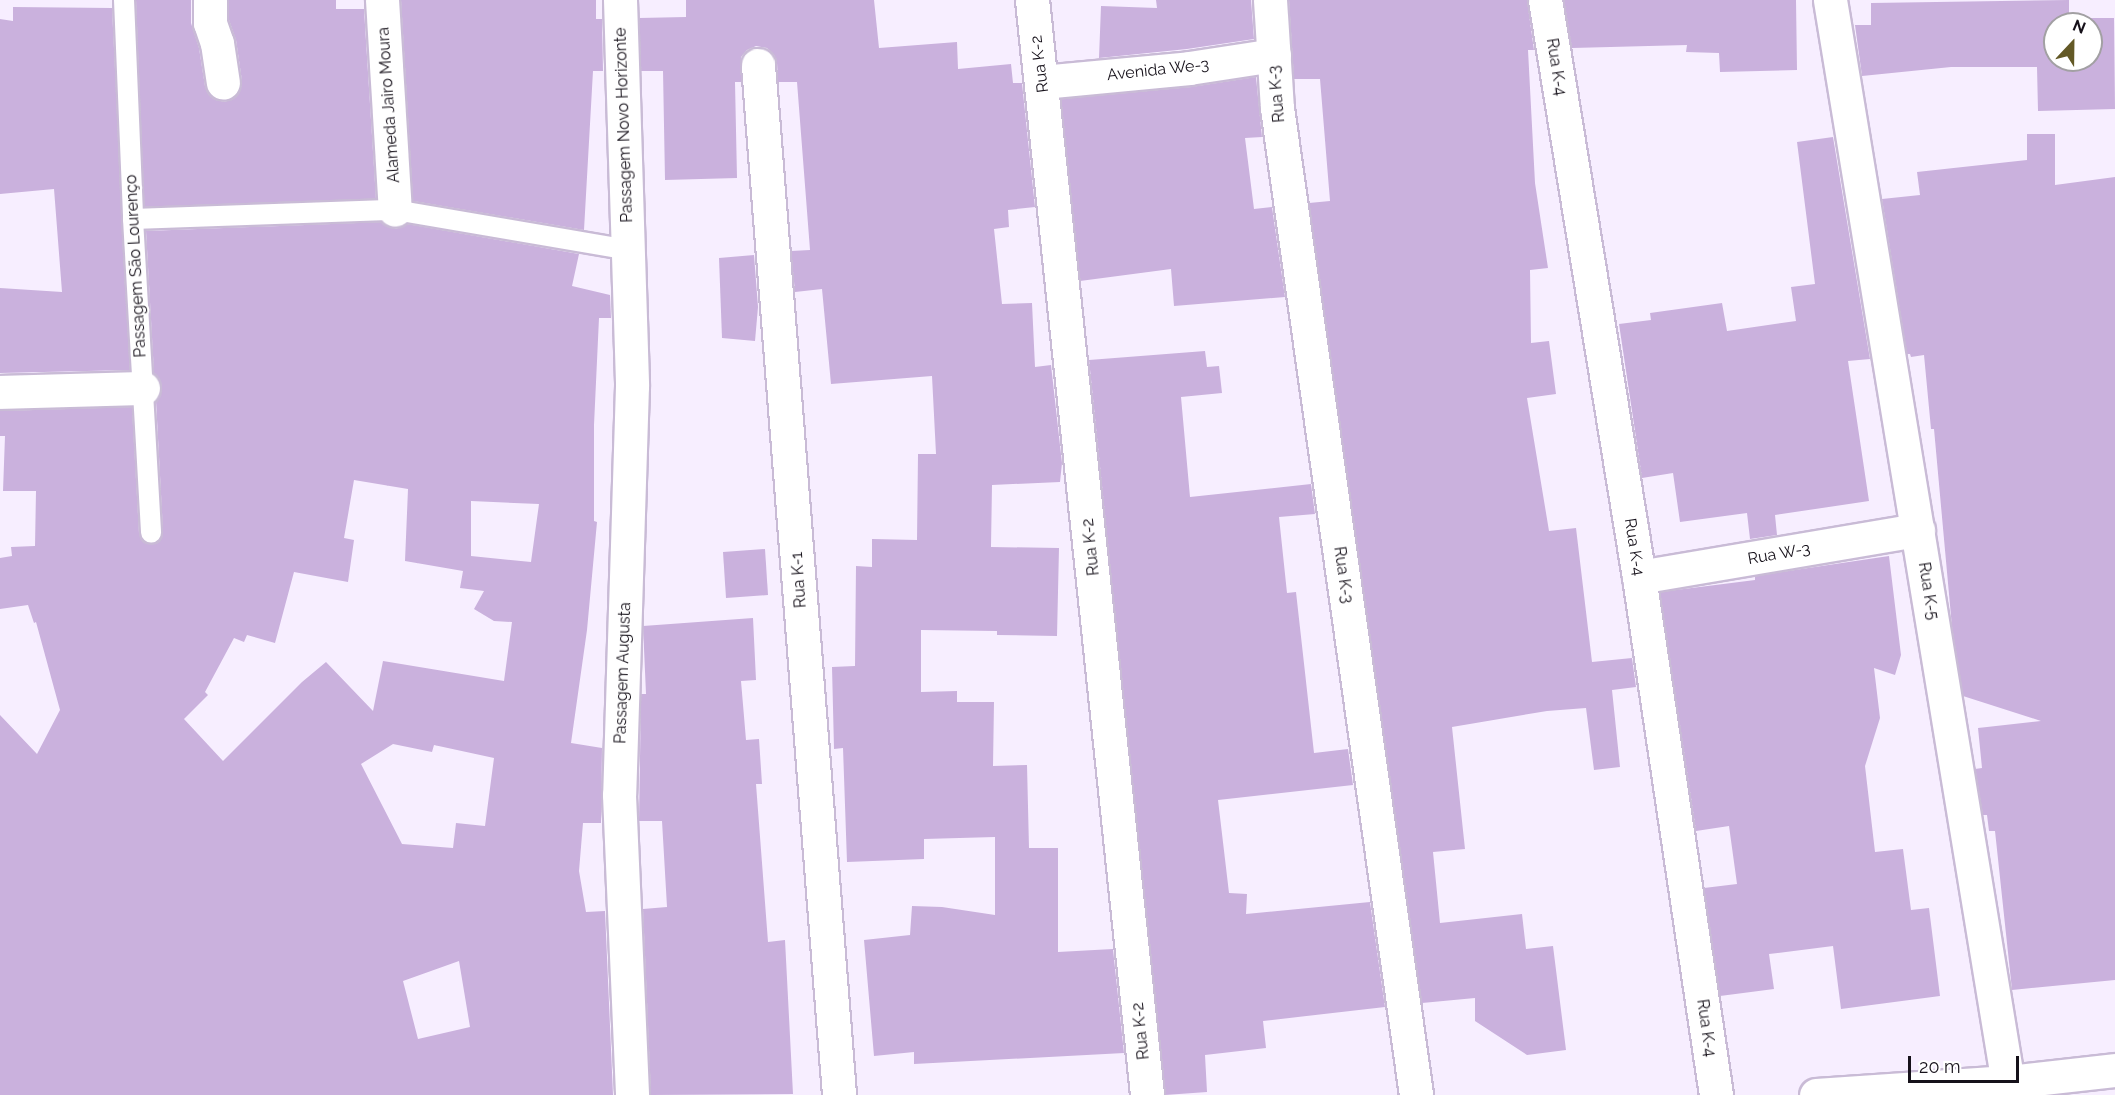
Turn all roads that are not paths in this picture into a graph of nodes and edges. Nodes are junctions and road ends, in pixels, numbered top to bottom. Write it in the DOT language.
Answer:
graph roads {
  1 [pos="124,0"];
  2 [pos="210,0"];
  3 [pos="382,0"];
  4 [pos="620,0"];
  5 [pos="1032,0"];
  6 [pos="1270,0"];
  7 [pos="1545,0"];
  8 [pos="1830,0"];
  9 [pos="1274,55"];
  10 [pos="758,65"];
  11 [pos="1042,82"];
  12 [pos="223,83"];
  13 [pos="395,210"];
  14 [pos="133,219"];
  15 [pos="628,250"];
  16 [pos="142,388"];
  17 [pos="0,392"];
  18 [pos="1918,530"];
  19 [pos="151,532"];
  20 [pos="1639,577"];
  21 [pos="2115,1070"];
  22 [pos="2009,1088"];
  23 [pos="632,1095"];
  24 [pos="839,1095"];
  25 [pos="1148,1095"];
  26 [pos="1416,1095"];
  27 [pos="1716,1095"];
  28 [pos="1816,1095"];
  1 -- 14 [label="lane, Passagem São Lourenço"];
  2 -- 12 [label="street"];
  3 -- 13 [label="street, Alameda Jairo Moura"];
  4 -- 15 [label="street, Passagem Novo Horizonte"];
  5 -- 11 [label="street, Rua K-2"];
  6 -- 9 [label="street, Rua K-3"];
  7 -- 20 [label="street, Rua K-4"];
  8 -- 18 [label="street, Rua K-5"];
  9 -- 11 [label="street, Avenida We-3"];
  9 -- 26 [label="street, Rua K-3"];
  10 -- 24 [label="street, Rua K-1"];
  11 -- 25 [label="street, Rua K-2"];
  13 -- 14 [label="lane"];
  13 -- 15 [label="lane"];
  14 -- 16 [label="lane, Passagem São Lourenço"];
  15 -- 23 [label="street, Passagem Augusta"];
  16 -- 17 [label="street"];
  16 -- 19 [label="lane, Passagem São Lourenço"];
  18 -- 20 [label="street, Rua W-3"];
  18 -- 22 [label="street, Rua K-5"];
  20 -- 27 [label="street, Rua K-4"];
  21 -- 22 [label="street"];
  22 -- 28 [label="street"];
}
